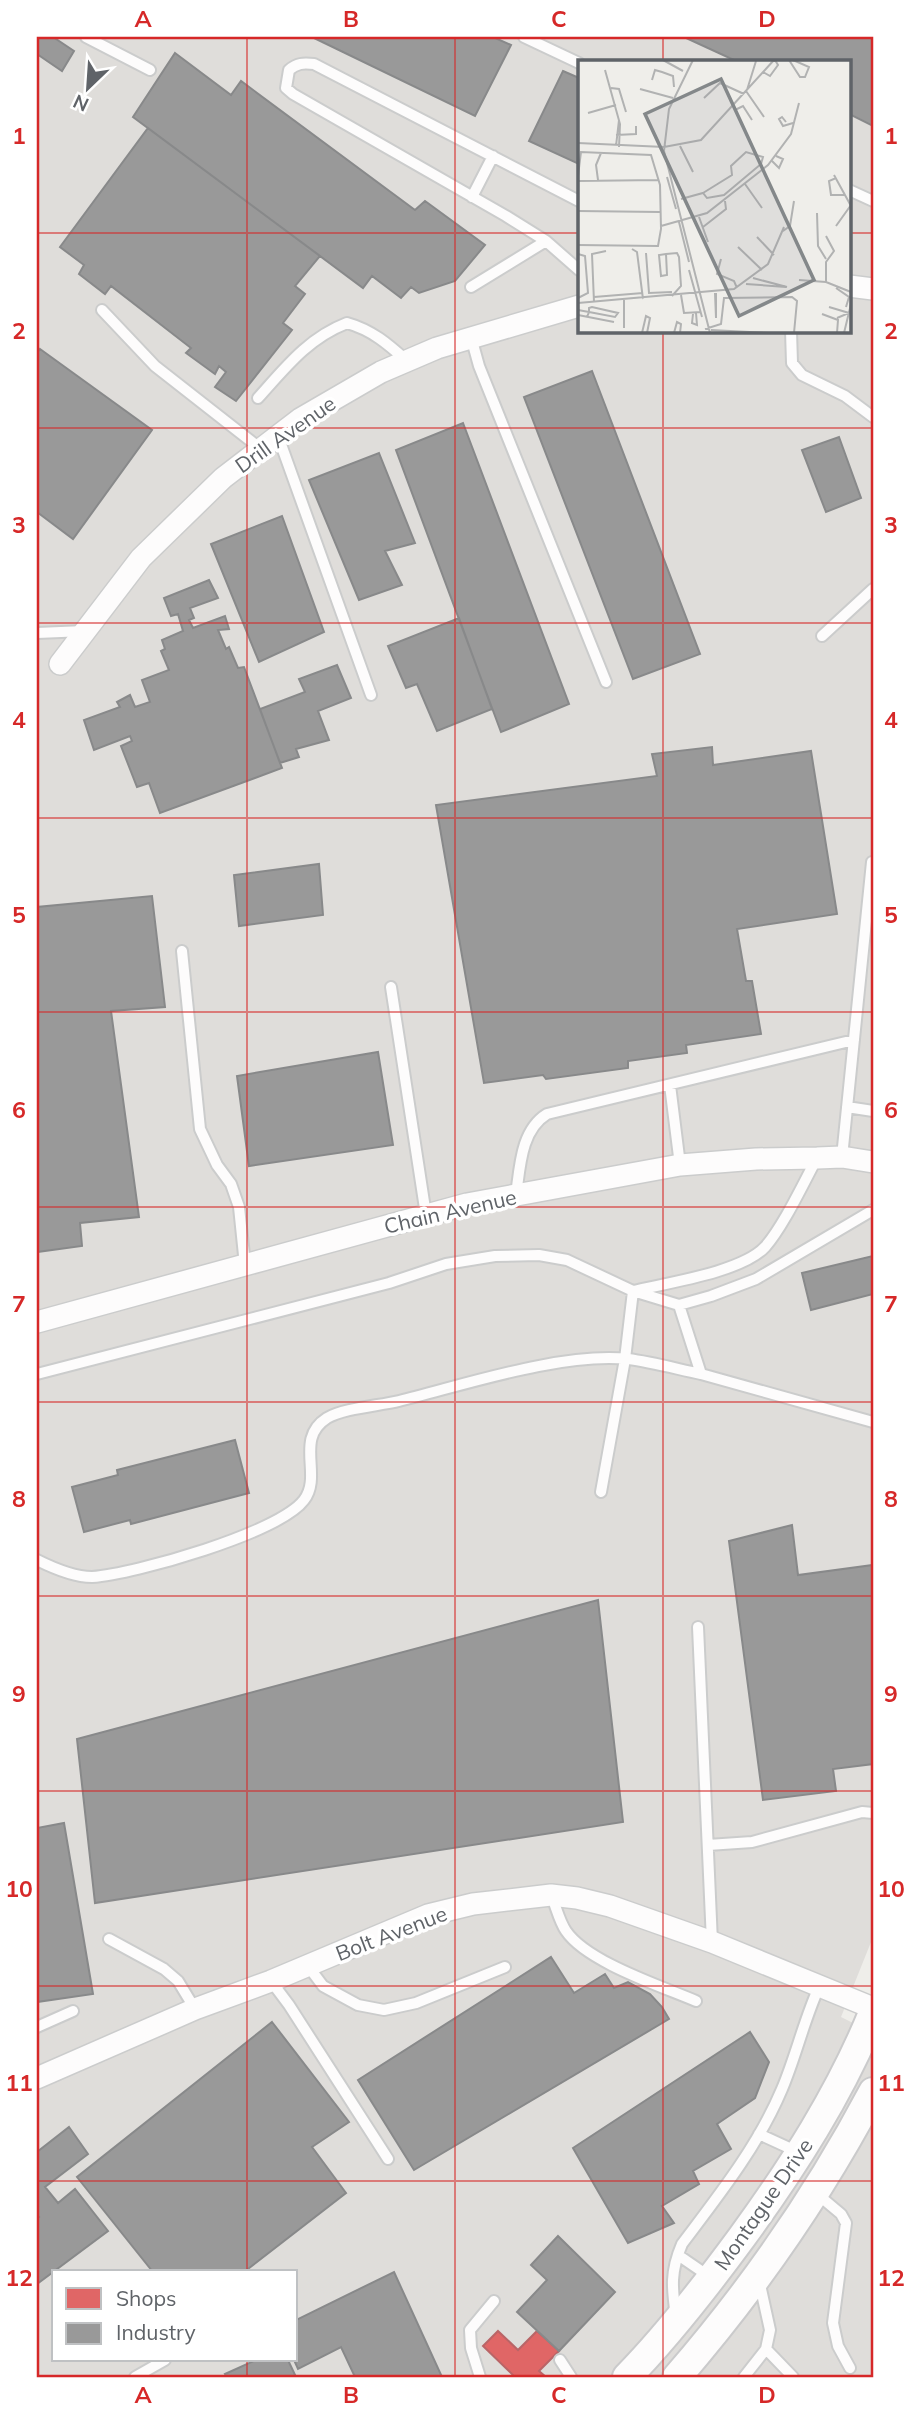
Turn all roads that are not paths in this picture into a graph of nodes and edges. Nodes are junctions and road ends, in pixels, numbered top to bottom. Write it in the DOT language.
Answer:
graph roads {
  1 [pos="86,37"];
  2 [pos="524,37"];
  3 [pos="578,63"];
  4 [pos="150,70"];
  5 [pos="493,156"];
  6 [pos="850,190"];
  7 [pos="472,197"];
  8 [pos="578,200"];
  9 [pos="873,201"];
  10 [pos="546,241"];
  11 [pos="578,269"];
  12 [pos="850,286"];
  13 [pos="471,287"];
  14 [pos="873,289"];
  15 [pos="578,306"];
  16 [pos="102,310"];
  17 [pos="791,332"];
  18 [pos="471,337"];
  19 [pos="407,361"];
  20 [pos="258,398"];
  21 [pos="873,417"];
  22 [pos="278,436"];
  23 [pos="261,449"];
  24 [pos="873,589"];
  25 [pos="85,631"];
  26 [pos="37,633"];
  27 [pos="822,636"];
  28 [pos="60,664"];
  29 [pos="606,682"];
  30 [pos="371,695"];
  31 [pos="872,862"];
  32 [pos="182,950"];
  33 [pos="391,987"];
  34 [pos="854,1040"];
  35 [pos="670,1084"];
  36 [pos="847,1107"];
  37 [pos="873,1111"];
  38 [pos="842,1157"];
  39 [pos="817,1158"];
  40 [pos="873,1162"];
  41 [pos="680,1165"];
  42 [pos="516,1195"];
  43 [pos="873,1210"];
  44 [pos="426,1215"];
  45 [pos="245,1265"];
  46 [pos="633,1291"];
  47 [pos="679,1305"];
  48 [pos="37,1322"];
  49 [pos="625,1359"];
  50 [pos="37,1374"];
  51 [pos="701,1374"];
  52 [pos="873,1422"];
  53 [pos="601,1492"];
  54 [pos="37,1560"];
  55 [pos="698,1627"];
  56 [pos="873,1812"];
  57 [pos="708,1845"];
  58 [pos="551,1895"];
  59 [pos="109,1938"];
  60 [pos="712,1942"];
  61 [pos="307,1966"];
  62 [pos="505,1967"];
  63 [pos="271,1981"];
  64 [pos="818,1987"];
  65 [pos="696,2001"];
  66 [pos="873,2008"];
  67 [pos="195,2009"];
  68 [pos="73,2011"];
  69 [pos="873,2014"];
  70 [pos="37,2027"];
  71 [pos="37,2078"];
  72 [pos="873,2092"];
  73 [pos="759,2134"];
  74 [pos="800,2153"];
  75 [pos="388,2159"];
  76 [pos="816,2193"];
  77 [pos="678,2255"];
  78 [pos="758,2277"];
  79 [pos="711,2278"];
  80 [pos="494,2301"];
  81 [pos="676,2321"];
  82 [pos="766,2349"];
  83 [pos="560,2360"];
  84 [pos="161,2362"];
  85 [pos="850,2368"];
  86 [pos="135,2377"];
  87 [pos="480,2377"];
  88 [pos="571,2377"];
  89 [pos="627,2377"];
  90 [pos="677,2377"];
  91 [pos="744,2377"];
  92 [pos="793,2377"];
  1 -- 4 [label="lane"];
  2 -- 3 [label="lane"];
  5 -- 7 [label="lane"];
  5 -- 7 [label="lane"];
  5 -- 8 [label="lane"];
  6 -- 9 [label="lane"];
  7 -- 10 [label="lane"];
  10 -- 11 [label="lane"];
  10 -- 13 [label="lane"];
  12 -- 14 [label="street"];
  15 -- 18 [label="street, Drill Avenue"];
  16 -- 23 [label="lane"];
  17 -- 21 [label="lane"];
  18 -- 19 [label="street, Drill Avenue"];
  18 -- 29 [label="lane"];
  19 -- 20 [label="lane"];
  19 -- 22 [label="street, Drill Avenue"];
  22 -- 23 [label="street, Drill Avenue"];
  22 -- 30 [label="lane"];
  23 -- 25 [label="street, Drill Avenue"];
  24 -- 27 [label="lane"];
  25 -- 26 [label="lane"];
  25 -- 28 [label="street, Drill Avenue"];
  31 -- 34 [label="lane"];
  32 -- 45 [label="lane"];
  33 -- 44 [label="lane"];
  34 -- 35 [label="lane"];
  34 -- 36 [label="lane"];
  35 -- 41 [label="lane"];
  35 -- 42 [label="lane"];
  36 -- 37 [label="lane"];
  36 -- 38 [label="lane"];
  38 -- 39 [label="street, Chain Avenue"];
  38 -- 40 [label="street, Chain Avenue"];
  39 -- 41 [label="street, Chain Avenue"];
  39 -- 46 [label="lane"];
  41 -- 42 [label="street, Chain Avenue"];
  42 -- 44 [label="street, Chain Avenue"];
  43 -- 47 [label="lane"];
  44 -- 45 [label="street, Chain Avenue"];
  45 -- 48 [label="street, Chain Avenue"];
  46 -- 47 [label="lane"];
  46 -- 49 [label="lane"];
  46 -- 50 [label="lane"];
  47 -- 51 [label="lane"];
  49 -- 51 [label="lane"];
  49 -- 53 [label="lane"];
  49 -- 54 [label="lane"];
  51 -- 52 [label="lane"];
  55 -- 57 [label="lane"];
  56 -- 57 [label="lane"];
  57 -- 60 [label="lane"];
  58 -- 60 [label="street, Bolt Avenue"];
  58 -- 61 [label="street, Bolt Avenue"];
  58 -- 65 [label="lane"];
  59 -- 67 [label="lane"];
  60 -- 64 [label="street, Bolt Avenue"];
  61 -- 62 [label="lane"];
  61 -- 63 [label="street, Bolt Avenue"];
  63 -- 67 [label="street, Bolt Avenue"];
  63 -- 75 [label="lane"];
  64 -- 66 [label="street, Bolt Avenue"];
  64 -- 73 [label="lane"];
  67 -- 71 [label="street, Bolt Avenue"];
  68 -- 70 [label="lane"];
  69 -- 74 [label="main road, Montague Drive"];
  72 -- 76 [label="main road, Montague Drive"];
  73 -- 74 [label="lane"];
  73 -- 77 [label="lane"];
  74 -- 79 [label="main road, Montague Drive"];
  76 -- 78 [label="main road, Montague Drive"];
  76 -- 85 [label="lane"];
  77 -- 79 [label="lane"];
  77 -- 81 [label="lane"];
  78 -- 82 [label="lane"];
  78 -- 90 [label="main road, Montague Drive"];
  79 -- 81 [label="main road, Montague Drive"];
  80 -- 87 [label="lane"];
  81 -- 89 [label="main road, Montague Drive"];
  82 -- 91 [label="lane"];
  82 -- 92 [label="lane"];
  83 -- 88 [label="lane"];
  84 -- 86 [label="lane"];
}
